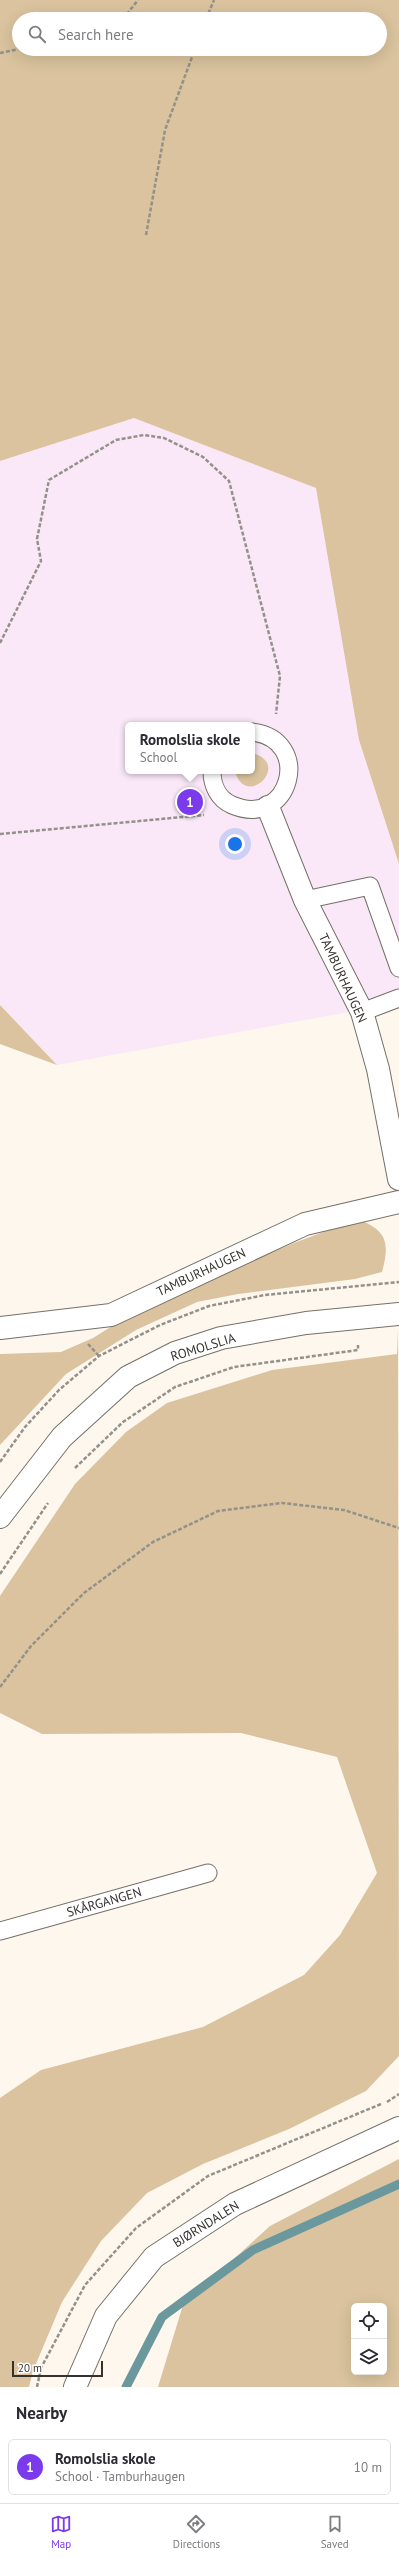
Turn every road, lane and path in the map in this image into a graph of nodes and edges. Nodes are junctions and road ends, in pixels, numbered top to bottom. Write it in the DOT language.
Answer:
graph roads {
  1 [pos="138,0"];
  2 [pos="214,0"];
  3 [pos="129,12"];
  4 [pos="209,12"];
  5 [pos="12,50"];
  6 [pos="0,52"];
  7 [pos="192,56"];
  8 [pos="146,235"];
  9 [pos="0,643"];
  10 [pos="259,733"];
  11 [pos="212,774"];
  12 [pos="268,807"];
  13 [pos="246,811"];
  14 [pos="0,834"];
  15 [pos="305,900"];
  16 [pos="399,968"];
  17 [pos="399,998"];
  18 [pos="362,1012"];
  19 [pos="399,1179"];
  20 [pos="399,1202"];
  21 [pos="356,1286"];
  22 [pos="399,1314"];
  23 [pos="360,1318"];
  24 [pos="0,1328"];
  25 [pos="71,1471"];
  26 [pos="52,1496"];
  27 [pos="0,1517"];
  28 [pos="399,1528"];
  29 [pos="0,1574"];
  30 [pos="0,1687"];
  31 [pos="208,1873"];
  32 [pos="0,1931"];
  33 [pos="399,2128"];
  34 [pos="76,2387"];
  1 -- 3 [label="path"];
  2 -- 4 [label="path"];
  5 -- 6 [label="path"];
  7 -- 8 [label="path"];
  9 -- 10 [label="path"];
  10 -- 12 [label="lane"];
  11 -- 13 [label="lane"];
  12 -- 13 [label="lane"];
  12 -- 15 [label="street, TAMBURHAUGEN"];
  13 -- 14 [label="path"];
  15 -- 16 [label="lane"];
  15 -- 18 [label="street, TAMBURHAUGEN"];
  17 -- 18 [label="lane"];
  18 -- 19 [label="street, TAMBURHAUGEN"];
  20 -- 24 [label="street, TAMBURHAUGEN"];
  21 -- 23 [label="path"];
  22 -- 23 [label="street, ROMOLSLIA"];
  23 -- 25 [label="path"];
  23 -- 27 [label="street, ROMOLSLIA"];
  26 -- 29 [label="path"];
  28 -- 30 [label="path"];
  31 -- 32 [label="lane, SKÅRGANGEN"];
  33 -- 34 [label="street, BJØRNDALEN"];
}
